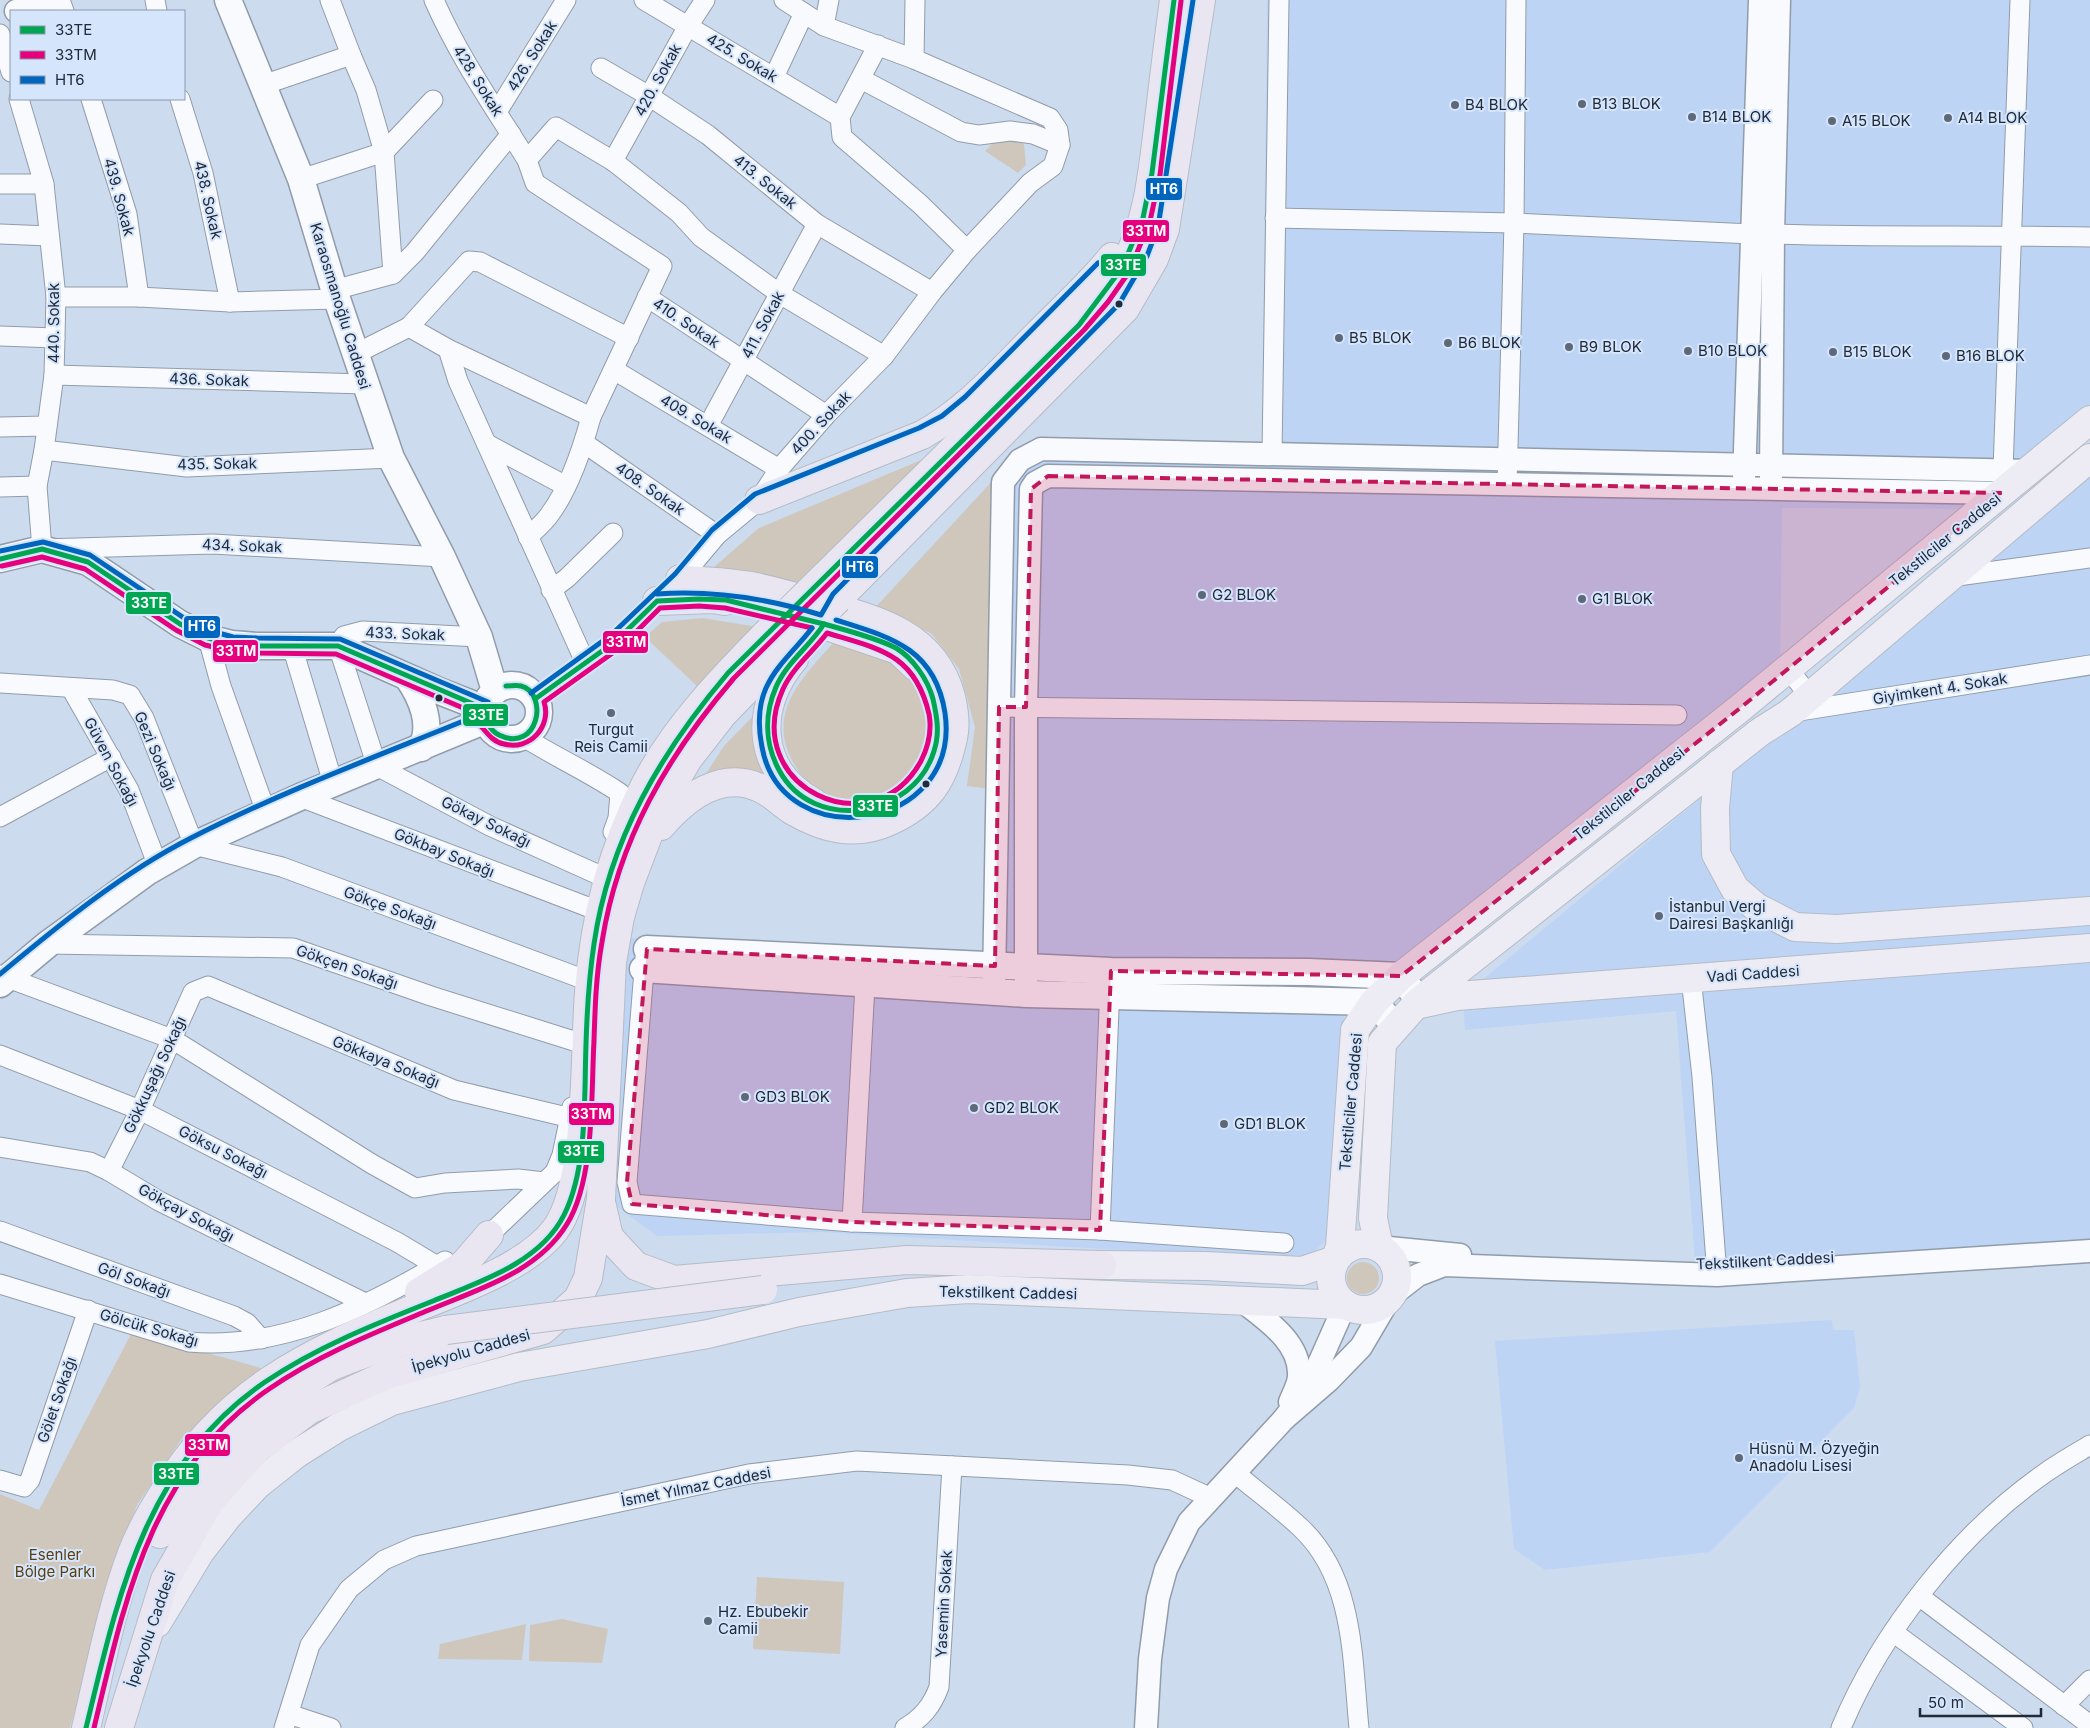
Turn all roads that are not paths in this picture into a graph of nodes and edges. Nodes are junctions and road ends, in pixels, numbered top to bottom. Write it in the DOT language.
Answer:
graph roads {
  1 [pos="228,0"];
  2 [pos="330,0"];
  3 [pos="434,0"];
  4 [pos="566,0"];
  5 [pos="644,0"];
  6 [pos="705,0"];
  7 [pos="784,0"];
  8 [pos="829,0"];
  9 [pos="915,0"];
  10 [pos="1174,0"];
  11 [pos="1201,0"];
  12 [pos="1279,0"];
  13 [pos="1516,0"];
  14 [pos="1760,0"];
  15 [pos="1780,0"];
  16 [pos="2020,0"];
  17 [pos="804,14"];
  18 [pos="688,26"];
  19 [pos="824,26"];
  20 [pos="0,34"];
  21 [pos="878,45"];
  22 [pos="352,55"];
  23 [pos="914,59"];
  24 [pos="601,68"];
  25 [pos="10,69"];
  26 [pos="774,77"];
  27 [pos="861,79"];
  28 [pos="263,85"];
  29 [pos="649,96"];
  30 [pos="19,100"];
  31 [pos="91,100"];
  32 [pos="180,100"];
  33 [pos="433,100"];
  34 [pos="498,112"];
  35 [pos="840,117"];
  36 [pos="511,134"];
  37 [pos="1060,145"];
  38 [pos="384,152"];
  39 [pos="527,160"];
  40 [pos="613,161"];
  41 [pos="301,179"];
  42 [pos="1151,182"];
  43 [pos="0,184"];
  44 [pos="44,184"];
  45 [pos="1275,218"];
  46 [pos="1514,223"];
  47 [pos="817,224"];
  48 [pos="0,234"];
  49 [pos="1762,234"];
  50 [pos="2013,235"];
  51 [pos="50,236"];
  52 [pos="2090,237"];
  53 [pos="967,250"];
  54 [pos="393,274"];
  55 [pos="932,292"];
  56 [pos="780,294"];
  57 [pos="335,295"];
  58 [pos="56,297"];
  59 [pos="139,297"];
  60 [pos="647,297"];
  61 [pos="230,302"];
  62 [pos="409,327"];
  63 [pos="0,336"];
  64 [pos="55,338"];
  65 [pos="629,338"];
  66 [pos="448,349"];
  67 [pos="355,354"];
  68 [pos="884,356"];
  69 [pos="744,362"];
  70 [pos="614,370"];
  71 [pos="54,375"];
  72 [pos="364,384"];
  73 [pos="826,415"];
  74 [pos="591,417"];
  75 [pos="2090,420"];
  76 [pos="0,426"];
  77 [pos="47,426"];
  78 [pos="708,426"];
  79 [pos="584,442"];
  80 [pos="487,444"];
  81 [pos="44,450"];
  82 [pos="1272,454"];
  83 [pos="391,458"];
  84 [pos="1508,459"];
  85 [pos="2090,459"];
  86 [pos="1744,464"];
  87 [pos="1772,464"];
  88 [pos="779,469"];
  89 [pos="2003,481"];
  90 [pos="1507,484"];
  91 [pos="37,486"];
  92 [pos="566,486"];
  93 [pos="0,487"];
  94 [pos="1744,488"];
  95 [pos="1770,489"];
  96 [pos="759,500"];
  97 [pos="613,532"];
  98 [pos="717,535"];
  99 [pos="528,537"];
  100 [pos="42,549"];
  101 [pos="442,556"];
  102 [pos="2090,558"];
  103 [pos="0,559"];
  104 [pos="1950,577"];
  105 [pos="680,578"];
  106 [pos="552,590"];
  107 [pos="657,601"];
  108 [pos="479,637"];
  109 [pos="208,638"];
  110 [pos="292,646"];
  111 [pos="338,646"];
  112 [pos="781,648"];
  113 [pos="586,664"];
  114 [pos="2090,664"];
  115 [pos="1788,668"];
  116 [pos="408,678"];
  117 [pos="0,683"];
  118 [pos="70,688"];
  119 [pos="535,698"];
  120 [pos="1799,704"];
  121 [pos="489,707"];
  122 [pos="999,707"];
  123 [pos="1026,707"];
  124 [pos="1739,709"];
  125 [pos="1677,715"];
  126 [pos="1760,732"];
  127 [pos="522,736"];
  128 [pos="421,748"];
  129 [pos="111,757"];
  130 [pos="374,759"];
  131 [pos="1719,764"];
  132 [pos="333,783"];
  133 [pos="300,797"];
  134 [pos="266,812"];
  135 [pos="0,816"];
  136 [pos="194,845"];
  137 [pos="642,851"];
  138 [pos="158,866"];
  139 [pos="599,875"];
  140 [pos="588,907"];
  141 [pos="2090,911"];
  142 [pos="48,944"];
  143 [pos="2090,948"];
  144 [pos="645,959"];
  145 [pos="1027,966"];
  146 [pos="1111,971"];
  147 [pos="865,972"];
  148 [pos="1401,976"];
  149 [pos="1691,978"];
  150 [pos="2,979"];
  151 [pos="583,979"];
  152 [pos="995,979"];
  153 [pos="208,986"];
  154 [pos="1026,994"];
  155 [pos="1109,997"];
  156 [pos="1374,1002"];
  157 [pos="1418,1003"];
  158 [pos="1396,1027"];
  159 [pos="172,1039"];
  160 [pos="577,1042"];
  161 [pos="0,1056"];
  162 [pos="140,1110"];
  163 [pos="571,1118"];
  164 [pos="0,1147"];
  165 [pos="109,1171"];
  166 [pos="544,1182"];
  167 [pos="600,1199"];
  168 [pos="852,1222"];
  169 [pos="1100,1230"];
  170 [pos="0,1231"];
  171 [pos="488,1235"];
  172 [pos="2090,1237"];
  173 [pos="1284,1243"];
  174 [pos="1379,1247"];
  175 [pos="2090,1251"];
  176 [pos="1335,1260"];
  177 [pos="1102,1265"];
  178 [pos="437,1266"];
  179 [pos="1717,1271"];
  180 [pos="0,1284"];
  181 [pos="1391,1296"];
  182 [pos="1242,1301"];
  183 [pos="365,1303"];
  184 [pos="1346,1305"];
  185 [pos="88,1310"];
  186 [pos="356,1333"];
  187 [pos="261,1339"];
  188 [pos="1284,1419"];
  189 [pos="2090,1445"];
  190 [pos="952,1466"];
  191 [pos="1234,1472"];
  192 [pos="0,1480"];
  193 [pos="1211,1498"];
  194 [pos="1919,1596"];
  195 [pos="111,1626"];
  196 [pos="1893,1632"];
  197 [pos="140,1661"];
  198 [pos="2090,1680"];
  199 [pos="2064,1706"];
  200 [pos="287,1721"];
  201 [pos="2090,1725"];
  202 [pos="86,1728"];
  203 [pos="119,1728"];
  204 [pos="331,1728"];
  205 [pos="905,1728"];
  206 [pos="1146,1728"];
  207 [pos="1359,1728"];
  208 [pos="1841,1728"];
  209 [pos="2023,1728"];
  1 -- 28 [label="main road, Karaosmanoğlu Caddesi"];
  2 -- 22 [label="street"];
  3 -- 34 [label="street, 428. Sokak"];
  4 -- 34 [label="street, 426. Sokak"];
  5 -- 18 [label="street, 425. Sokak"];
  6 -- 18 [label="street, 420. Sokak"];
  7 -- 17 [label="street"];
  8 -- 19 [label="street"];
  9 -- 23 [label="street"];
  10 -- 42 [label="highway"];
  11 -- 112 [label="highway"];
  12 -- 45 [label="street"];
  13 -- 46 [label="street"];
  14 -- 49 [label="street"];
  15 -- 49 [label="street"];
  16 -- 50 [label="street"];
  17 -- 19 [label="street"];
  17 -- 26 [label="street"];
  18 -- 26 [label="street, 425. Sokak"];
  18 -- 29 [label="street, 420. Sokak"];
  19 -- 21 [label="street"];
  20 -- 25 [label="street"];
  21 -- 23 [label="street"];
  21 -- 27 [label="street"];
  22 -- 28 [label="street"];
  22 -- 38 [label="street"];
  23 -- 37 [label="street"];
  24 -- 29 [label="street, 413. Sokak"];
  26 -- 35 [label="street, 425. Sokak"];
  27 -- 35 [label="street"];
  27 -- 37 [label="street"];
  28 -- 41 [label="main road, Karaosmanoğlu Caddesi"];
  29 -- 40 [label="street, 420. Sokak"];
  29 -- 47 [label="street, 413. Sokak"];
  30 -- 44 [label="street, 440. Sokak"];
  31 -- 59 [label="street, 439. Sokak"];
  32 -- 61 [label="street, 438. Sokak"];
  33 -- 38 [label="street"];
  34 -- 36 [label="street, 428. Sokak"];
  35 -- 53 [label="street"];
  36 -- 39 [label="street, 428. Sokak"];
  36 -- 54 [label="street"];
  37 -- 53 [label="street, 400. Sokak"];
  38 -- 41 [label="street"];
  38 -- 54 [label="street"];
  39 -- 40 [label="street"];
  39 -- 60 [label="street, 428. Sokak"];
  40 -- 56 [label="street"];
  41 -- 57 [label="main road, Karaosmanoğlu Caddesi"];
  42 -- 96 [label="highway"];
  42 -- 112 [label="highway, bridge"];
  43 -- 44 [label="street"];
  44 -- 51 [label="street, 440. Sokak"];
  45 -- 46 [label="street"];
  45 -- 82 [label="street"];
  46 -- 49 [label="street"];
  46 -- 84 [label="street"];
  47 -- 55 [label="street, 413. Sokak"];
  47 -- 56 [label="street, 411. Sokak"];
  48 -- 51 [label="street"];
  49 -- 50 [label="street"];
  49 -- 86 [label="street"];
  49 -- 87 [label="street"];
  50 -- 52 [label="street"];
  50 -- 89 [label="street"];
  51 -- 58 [label="street, 440. Sokak"];
  53 -- 55 [label="street, 400. Sokak"];
  54 -- 57 [label="street"];
  55 -- 68 [label="street, 400. Sokak"];
  56 -- 68 [label="street"];
  56 -- 69 [label="street, 411. Sokak"];
  57 -- 61 [label="street"];
  57 -- 67 [label="main road, Karaosmanoğlu Caddesi"];
  58 -- 59 [label="street"];
  58 -- 64 [label="street, 440. Sokak"];
  59 -- 61 [label="street"];
  60 -- 65 [label="street"];
  60 -- 69 [label="street, 410. Sokak"];
  62 -- 65 [label="street"];
  62 -- 66 [label="street"];
  62 -- 67 [label="street"];
  63 -- 64 [label="street"];
  64 -- 71 [label="street, 440. Sokak"];
  65 -- 70 [label="street"];
  66 -- 74 [label="street"];
  66 -- 80 [label="street"];
  67 -- 72 [label="main road, Karaosmanoğlu Caddesi"];
  68 -- 73 [label="street, 400. Sokak"];
  69 -- 73 [label="street, 410. Sokak"];
  69 -- 78 [label="street, 411. Sokak"];
  70 -- 74 [label="street"];
  70 -- 78 [label="street, 409. Sokak"];
  71 -- 72 [label="street, 436. Sokak"];
  71 -- 77 [label="street, 440. Sokak"];
  72 -- 83 [label="main road, Karaosmanoğlu Caddesi"];
  73 -- 88 [label="street, 400. Sokak"];
  74 -- 79 [label="street"];
  75 -- 89 [label="main road, Tekstilciler Caddesi"];
  76 -- 77 [label="street"];
  77 -- 81 [label="street, 440. Sokak"];
  78 -- 88 [label="street, 409. Sokak"];
  79 -- 92 [label="street"];
  79 -- 98 [label="street, 408. Sokak"];
  80 -- 92 [label="street"];
  80 -- 99 [label="street"];
  81 -- 83 [label="street, 435. Sokak"];
  81 -- 91 [label="street, 440. Sokak"];
  82 -- 84 [label="street"];
  82 -- 122 [label="street"];
  83 -- 101 [label="main road, Karaosmanoğlu Caddesi"];
  84 -- 86 [label="street"];
  84 -- 90 [label="street"];
  85 -- 104 [label="main road, Tekstilciler Caddesi"];
  86 -- 87 [label="street"];
  86 -- 94 [label="street"];
  87 -- 89 [label="street"];
  87 -- 95 [label="street"];
  88 -- 96 [label="street, 400. Sokak"];
  89 -- 95 [label="street"];
  89 -- 115 [label="main road, Tekstilciler Caddesi"];
  90 -- 94 [label="street"];
  90 -- 123 [label="street"];
  91 -- 93 [label="street"];
  91 -- 100 [label="street, 440. Sokak"];
  92 -- 99 [label="street"];
  94 -- 95 [label="street"];
  96 -- 98 [label="street, 400. Sokak"];
  97 -- 106 [label="street"];
  98 -- 105 [label="street, 400. Sokak"];
  99 -- 106 [label="street"];
  100 -- 101 [label="street, 434. Sokak"];
  100 -- 103 [label="main road"];
  100 -- 109 [label="main road"];
  101 -- 108 [label="main road, Karaosmanoğlu Caddesi"];
  102 -- 104 [label="street"];
  104 -- 120 [label="main road, Tekstilciler Caddesi"];
  105 -- 107 [label="street, 400. Sokak"];
  105 -- 137 [label="highway"];
  106 -- 113 [label="street"];
  107 -- 112 [label="highway"];
  107 -- 113 [label="street, 400. Sokak"];
  108 -- 111 [label="street, 433. Sokak"];
  108 -- 121 [label="main road, Karaosmanoğlu Caddesi"];
  109 -- 110 [label="main road"];
  109 -- 134 [label="street"];
  110 -- 111 [label="main road"];
  110 -- 132 [label="street"];
  111 -- 116 [label="main road"];
  111 -- 130 [label="street"];
  112 -- 137 [label="highway, İpekyolu Caddesi"];
  112 -- 186 [label="highway"];
  113 -- 119 [label="street, 400. Sokak"];
  114 -- 120 [label="street, Giyimkent 4. Sokak"];
  115 -- 120 [label="street"];
  115 -- 124 [label="main road, Tekstilciler Caddesi"];
  116 -- 121 [label="main road"];
  116 -- 128 [label="main road"];
  117 -- 118 [label="street, Gezi Sokağı"];
  118 -- 129 [label="street, Güven Sokağı"];
  118 -- 136 [label="street, Gezi Sokağı"];
  119 -- 121 [label="main road"];
  119 -- 127 [label="main road"];
  120 -- 126 [label="main road, Tekstilciler Caddesi"];
  121 -- 127 [label="main road"];
  121 -- 128 [label="main road"];
  122 -- 123 [label="street"];
  122 -- 152 [label="street"];
  123 -- 125 [label="street"];
  123 -- 145 [label="street"];
  124 -- 126 [label="street"];
  124 -- 148 [label="main road, Tekstilciler Caddesi"];
  126 -- 131 [label="main road, Tekstilciler Caddesi"];
  127 -- 139 [label="street, Gölcük Sokağı"];
  128 -- 130 [label="main road"];
  129 -- 135 [label="street"];
  129 -- 138 [label="street, Güven Sokağı"];
  130 -- 132 [label="main road"];
  130 -- 139 [label="street, Gökay Sokağı"];
  131 -- 141 [label="main road"];
  131 -- 157 [label="main road, Tekstilciler Caddesi"];
  132 -- 133 [label="main road"];
  133 -- 134 [label="main road"];
  133 -- 140 [label="street, Gökbay Sokağı"];
  134 -- 136 [label="main road"];
  136 -- 138 [label="main road"];
  136 -- 151 [label="street, Gökçe Sokağı"];
  137 -- 167 [label="highway, İpekyolu Caddesi"];
  138 -- 142 [label="main road"];
  139 -- 140 [label="street, Gölcük Sokağı"];
  140 -- 151 [label="street, Gölcük Sokağı"];
  142 -- 150 [label="main road"];
  142 -- 160 [label="street, Gökçen Sokağı"];
  143 -- 149 [label="main road, Vadi Caddesi"];
  144 -- 147 [label="main road"];
  144 -- 168 [label="street"];
  145 -- 146 [label="main road"];
  145 -- 152 [label="main road"];
  145 -- 154 [label="street"];
  146 -- 148 [label="main road"];
  146 -- 155 [label="street"];
  147 -- 152 [label="main road"];
  147 -- 168 [label="street"];
  148 -- 156 [label="main road, Tekstilciler Caddesi"];
  148 -- 157 [label="main road"];
  149 -- 157 [label="main road, Vadi Caddesi"];
  149 -- 179 [label="street"];
  150 -- 159 [label="street"];
  151 -- 160 [label="street, Gölcük Sokağı"];
  152 -- 154 [label="main road"];
  153 -- 159 [label="street, Gökkuşağı Sokağı"];
  153 -- 163 [label="street, Gökkaya Sokağı"];
  154 -- 155 [label="main road"];
  155 -- 156 [label="main road"];
  155 -- 169 [label="street"];
  156 -- 158 [label="main road"];
  156 -- 176 [label="main road, Tekstilciler Caddesi"];
  157 -- 158 [label="main road, Tekstilciler Caddesi"];
  158 -- 174 [label="main road, Tekstilciler Caddesi"];
  159 -- 162 [label="street, Gökkuşağı Sokağı"];
  159 -- 166 [label="street"];
  160 -- 163 [label="street, Gölcük Sokağı"];
  161 -- 162 [label="street, Göksu Sokağı"];
  162 -- 165 [label="street, Gökkuşağı Sokağı"];
  162 -- 178 [label="street, Göksu Sokağı"];
  163 -- 166 [label="street, Gölcük Sokağı"];
  164 -- 165 [label="street, Gökçay Sokağı"];
  165 -- 183 [label="street, Gökçay Sokağı"];
  166 -- 171 [label="street, Gölcük Sokağı"];
  167 -- 177 [label="highway"];
  167 -- 197 [label="highway, İpekyolu Caddesi"];
  168 -- 169 [label="street"];
  169 -- 173 [label="street"];
  170 -- 187 [label="street, Göl Sokağı"];
  171 -- 178 [label="street, Gölcük Sokağı"];
  171 -- 186 [label="highway"];
  172 -- 179 [label="street, Tekstilkent Caddesi"];
  174 -- 176 [label="main road, Tekstilkent Caddesi"];
  174 -- 179 [label="street, Tekstilkent Caddesi"];
  174 -- 181 [label="main road"];
  175 -- 179 [label="street, Tekstilkent Caddesi"];
  176 -- 177 [label="main road, Tekstilkent Caddesi"];
  176 -- 184 [label="main road"];
  177 -- 195 [label="highway, bridge"];
  178 -- 183 [label="street, Gölcük Sokağı"];
  179 -- 181 [label="street, Tekstilkent Caddesi"];
  180 -- 185 [label="street, Gölcük Sokağı"];
  181 -- 184 [label="main road, Tekstilkent Caddesi"];
  181 -- 188 [label="street"];
  182 -- 184 [label="main road, Tekstilkent Caddesi"];
  182 -- 188 [label="street"];
  182 -- 197 [label="main road, Tekstilkent Caddesi"];
  183 -- 187 [label="street, Gölcük Sokağı"];
  184 -- 188 [label="street"];
  185 -- 187 [label="street, Gölcük Sokağı"];
  185 -- 192 [label="street, Gölet Sokağı"];
  186 -- 195 [label="highway"];
  188 -- 191 [label="street"];
  189 -- 194 [label="street"];
  190 -- 193 [label="street, İsmet Yılmaz Caddesi"];
  190 -- 200 [label="street, İsmet Yılmaz Caddesi"];
  190 -- 205 [label="street, Yasemin Sokak"];
  191 -- 193 [label="street"];
  191 -- 207 [label="street"];
  193 -- 206 [label="street"];
  194 -- 196 [label="street"];
  194 -- 199 [label="street"];
  195 -- 202 [label="highway"];
  196 -- 208 [label="street"];
  196 -- 209 [label="street"];
  197 -- 203 [label="highway, İpekyolu Caddesi"];
  198 -- 199 [label="street"];
  199 -- 201 [label="street"];
  200 -- 204 [label="street"];
}
